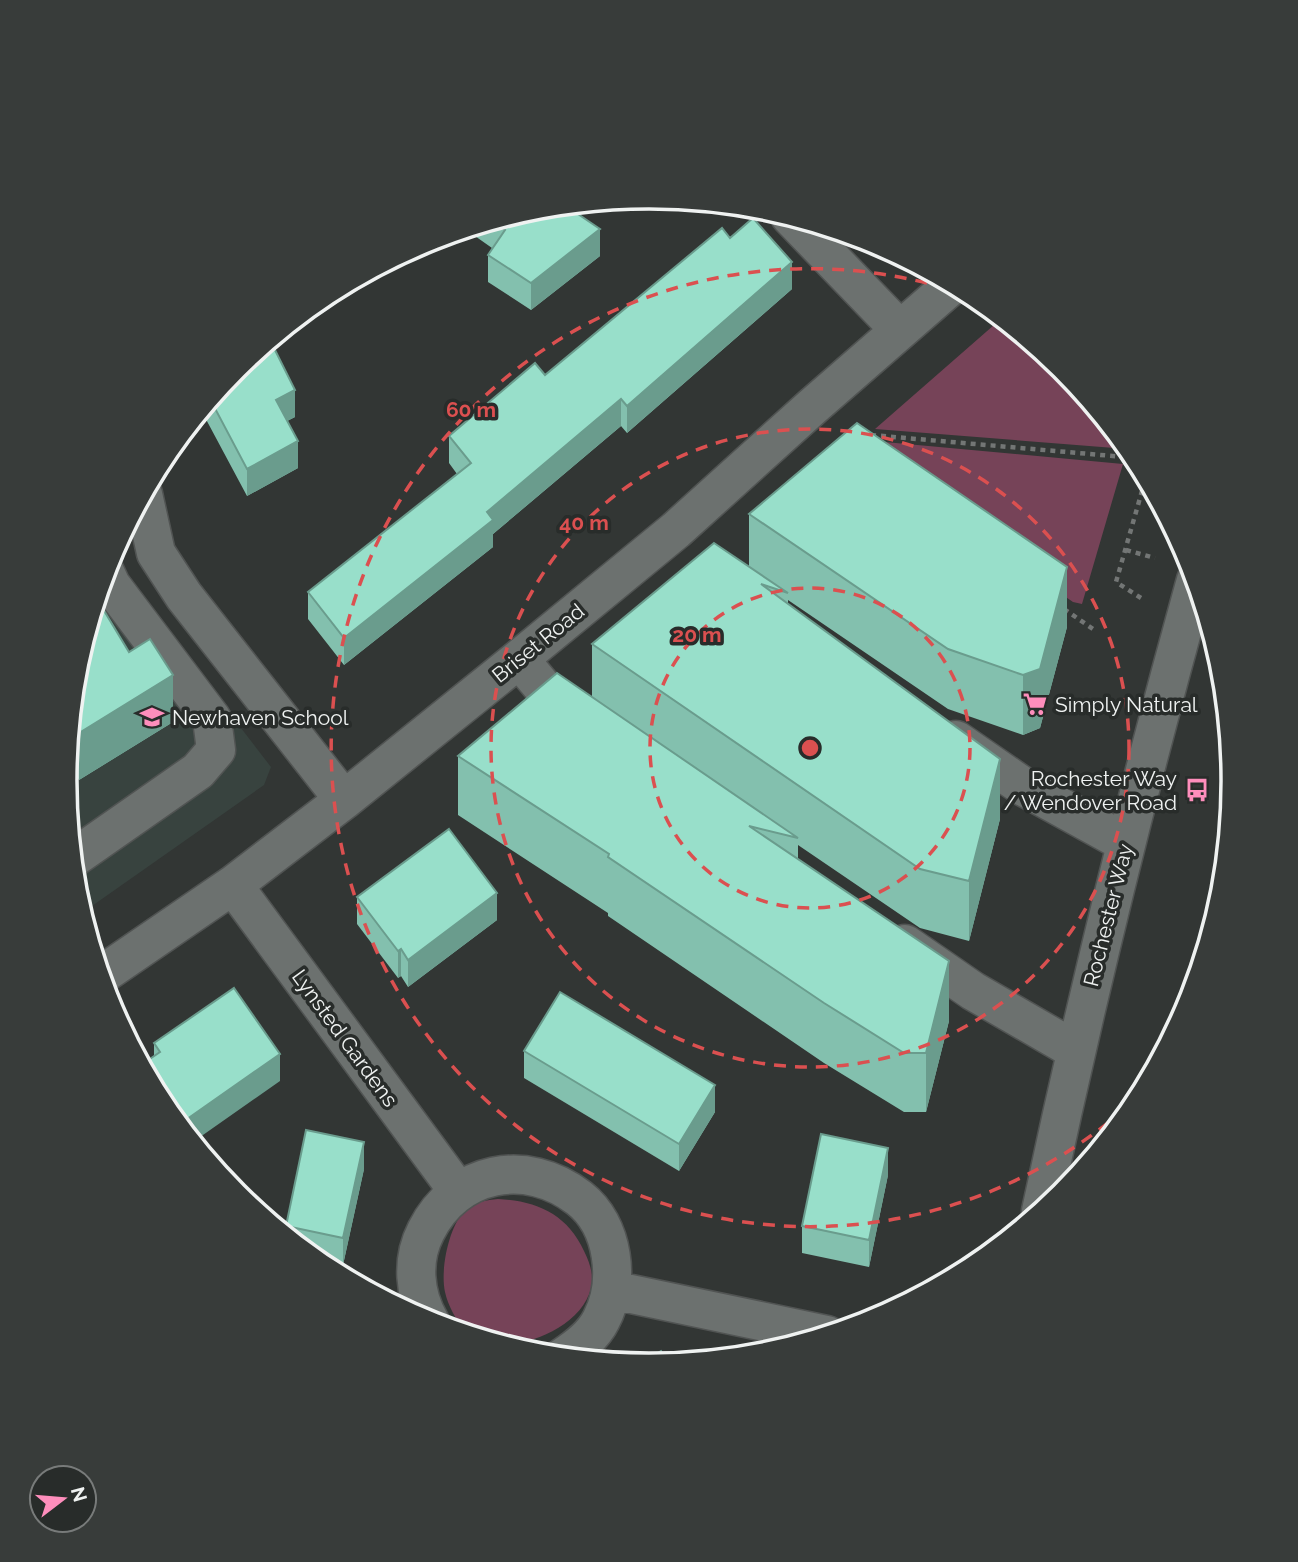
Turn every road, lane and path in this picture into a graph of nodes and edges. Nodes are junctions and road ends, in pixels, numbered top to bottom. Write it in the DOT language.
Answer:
graph roads {
  1 [pos="803,230"];
  2 [pos="944,292"];
  3 [pos="900,330"];
  4 [pos="812,407"];
  5 [pos="1120,457"];
  6 [pos="1142,491"];
  7 [pos="146,509"];
  8 [pos="1126,550"];
  9 [pos="1150,557"];
  10 [pos="112,586"];
  11 [pos="1191,598"];
  12 [pos="1144,599"];
  13 [pos="1060,606"];
  14 [pos="1093,629"];
  15 [pos="519,659"];
  16 [pos="932,724"];
  17 [pos="607,740"];
  18 [pos="344,800"];
  19 [pos="1126,843"];
  20 [pos="82,852"];
  21 [pos="233,885"];
  22 [pos="882,928"];
  23 [pos="109,970"];
  24 [pos="1076,1050"];
  25 [pos="458,1191"];
  26 [pos="1045,1193"];
  27 [pos="612,1290"];
  28 [pos="421,1305"];
  29 [pos="807,1331"];
  30 [pos="576,1348"];
  1 -- 3 [label="street"];
  2 -- 3 [label="street, Briset Road"];
  3 -- 4 [label="street, Briset Road"];
  4 -- 5 [label="path"];
  4 -- 15 [label="street, Briset Road"];
  6 -- 8 [label="path"];
  7 -- 18 [label="street"];
  8 -- 9 [label="path"];
  8 -- 12 [label="path"];
  10 -- 20 [label="street"];
  11 -- 19 [label="street, Rochester Way"];
  13 -- 14 [label="path"];
  15 -- 17 [label="street"];
  15 -- 18 [label="street, Briset Road"];
  16 -- 19 [label="street"];
  18 -- 21 [label="street, Briset Road"];
  19 -- 24 [label="street, Rochester Way"];
  21 -- 23 [label="street, Briset Road"];
  21 -- 25 [label="street, Lynsted Gardens"];
  22 -- 24 [label="street"];
  24 -- 26 [label="street, Rochester Way"];
  25 -- 27 [label="street"];
  25 -- 28 [label="street"];
  27 -- 29 [label="street"];
  27 -- 30 [label="street"];
}
